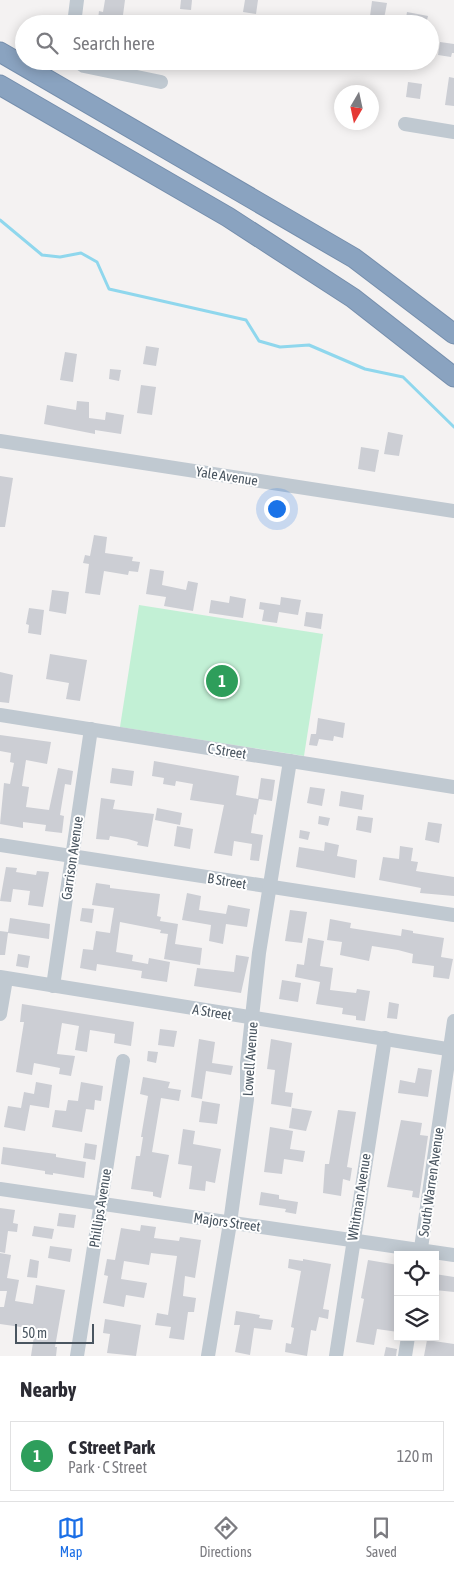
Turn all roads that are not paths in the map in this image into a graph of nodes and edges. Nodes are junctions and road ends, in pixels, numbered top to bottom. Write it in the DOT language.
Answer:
graph roads {
  1 [pos="77,0"];
  2 [pos="75,15"];
  3 [pos="0,52"];
  4 [pos="15,61"];
  5 [pos="31,70"];
  6 [pos="103,70"];
  7 [pos="161,82"];
  8 [pos="0,85"];
  9 [pos="405,124"];
  10 [pos="454,132"];
  11 [pos="454,334"];
  12 [pos="454,377"];
  13 [pos="0,441"];
  14 [pos="454,511"];
  15 [pos="0,715"];
  16 [pos="91,729"];
  17 [pos="290,761"];
  18 [pos="454,787"];
  19 [pos="0,845"];
  20 [pos="72,857"];
  21 [pos="270,888"];
  22 [pos="454,915"];
  23 [pos="3,978"];
  24 [pos="53,986"];
  25 [pos="0,1014"];
  26 [pos="253,1018"];
  27 [pos="454,1021"];
  28 [pos="385,1038"];
  29 [pos="452,1050"];
  30 [pos="123,1061"];
  31 [pos="0,1189"];
  32 [pos="101,1204"];
  33 [pos="230,1223"];
  34 [pos="353,1240"];
  35 [pos="414,1251"];
  36 [pos="420,1251"];
  37 [pos="439,1254"];
  38 [pos="454,1255"];
  39 [pos="407,1341"];
  40 [pos="76,1356"];
  41 [pos="208,1356"];
  42 [pos="336,1356"];
  43 [pos="405,1356"];
  1 -- 2 [label="street"];
  3 -- 4 [label="highway"];
  5 -- 11 [label="highway"];
  6 -- 7 [label="street"];
  8 -- 12 [label="highway"];
  9 -- 10 [label="street"];
  13 -- 14 [label="street, Yale Avenue"];
  15 -- 16 [label="street, C Street"];
  16 -- 17 [label="street, C Street"];
  16 -- 20 [label="street, Garrison Avenue"];
  17 -- 18 [label="street, C Street"];
  17 -- 21 [label="street, Lowell Avenue"];
  19 -- 20 [label="street, B Street"];
  20 -- 21 [label="street, B Street"];
  20 -- 24 [label="street, Garrison Avenue"];
  21 -- 22 [label="street, B Street"];
  21 -- 26 [label="street, Lowell Avenue"];
  23 -- 24 [label="street, A Street"];
  23 -- 25 [label="street"];
  24 -- 26 [label="street, A Street"];
  26 -- 28 [label="street, A Street"];
  26 -- 33 [label="street, Lowell Avenue"];
  27 -- 29 [label="street, South Warren Avenue"];
  28 -- 29 [label="street, A Street"];
  28 -- 34 [label="street, Whitman Avenue"];
  29 -- 36 [label="street, South Warren Avenue"];
  30 -- 32 [label="street, Phillips Avenue"];
  31 -- 32 [label="street, Majors Street"];
  32 -- 33 [label="street, Majors Street"];
  32 -- 40 [label="street, Phillips Avenue"];
  33 -- 34 [label="street, Majors Street"];
  33 -- 41 [label="street, Lowell Avenue"];
  34 -- 35 [label="street, Majors Street"];
  34 -- 42 [label="street, Whitman Avenue"];
  37 -- 38 [label="street, Majors Street"];
  39 -- 43 [label="street"];
}
